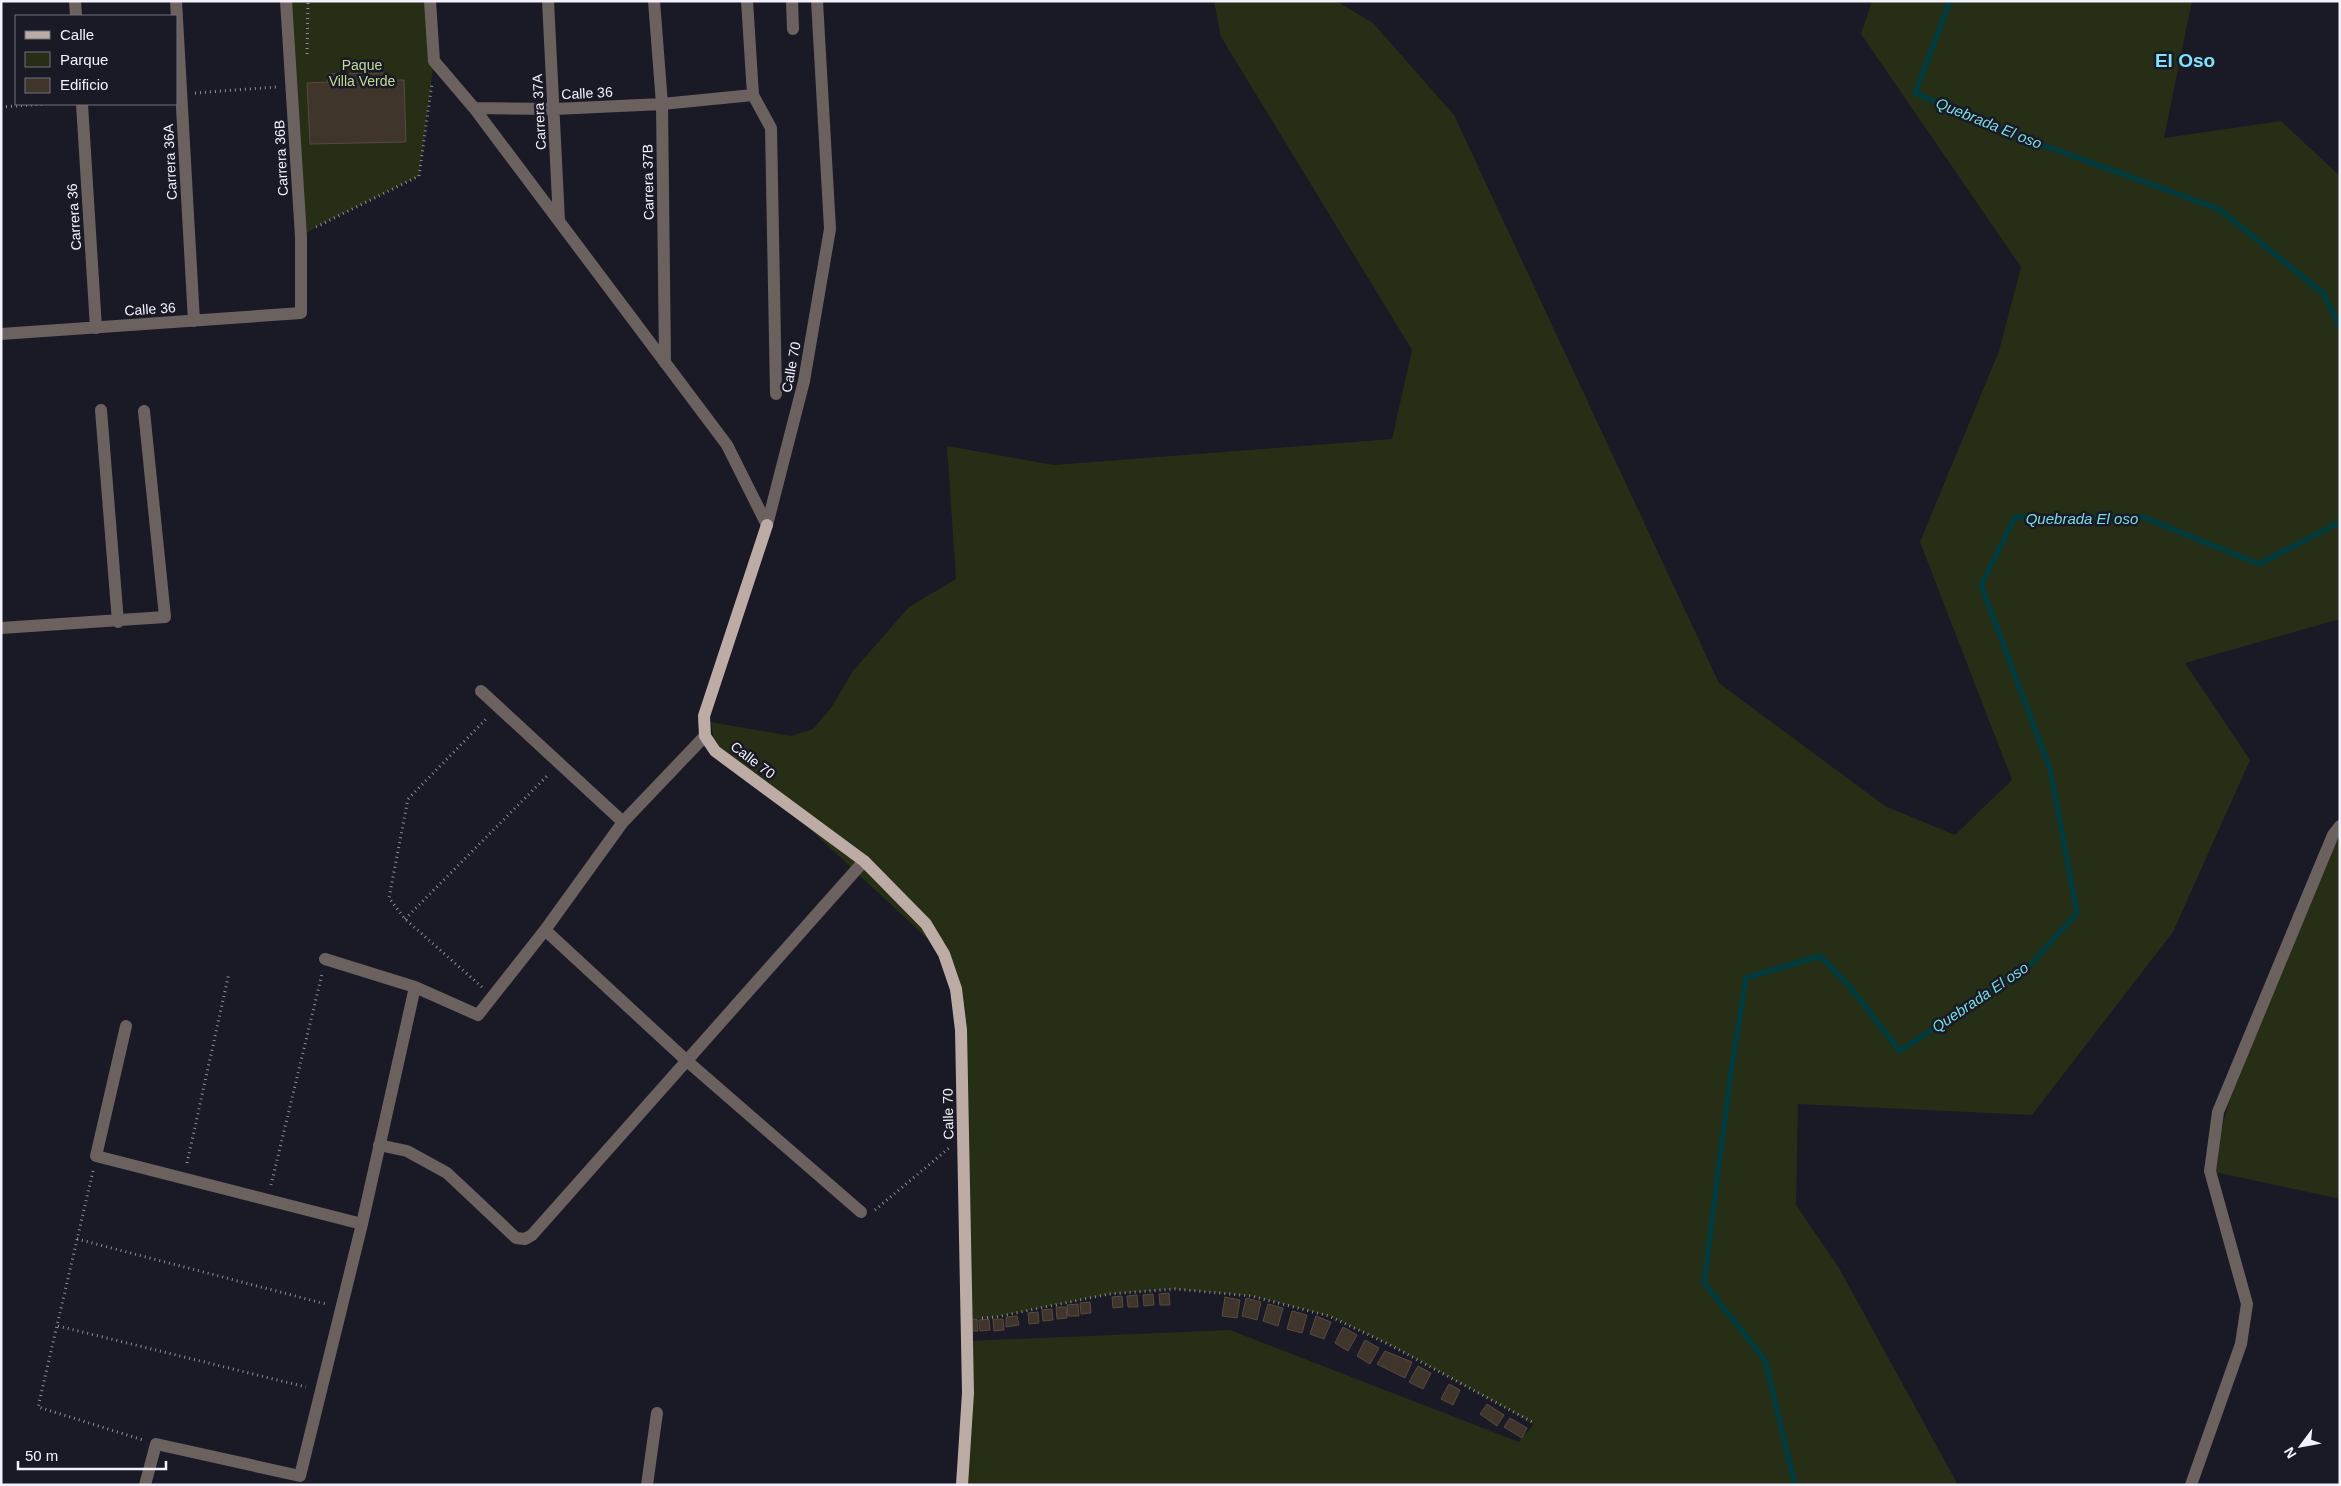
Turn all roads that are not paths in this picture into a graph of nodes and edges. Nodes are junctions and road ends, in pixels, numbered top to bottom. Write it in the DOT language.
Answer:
graph roads {
  1 [pos="75,1"];
  2 [pos="176,1"];
  3 [pos="286,1"];
  4 [pos="430,1"];
  5 [pos="548,1"];
  6 [pos="654,1"];
  7 [pos="747,1"];
  8 [pos="792,1"];
  9 [pos="817,1"];
  10 [pos="76,15"];
  11 [pos="177,15"];
  12 [pos="793,29"];
  13 [pos="178,38"];
  14 [pos="753,95"];
  15 [pos="662,104"];
  16 [pos="82,105"];
  17 [pos="474,108"];
  18 [pos="555,109"];
  19 [pos="559,221"];
  20 [pos="301,313"];
  21 [pos="194,321"];
  22 [pos="96,328"];
  23 [pos="1,334"];
  24 [pos="665,363"];
  25 [pos="776,394"];
  26 [pos="101,410"];
  27 [pos="144,411"];
  28 [pos="767,525"];
  29 [pos="118,622"];
  30 [pos="1,628"];
  31 [pos="481,691"];
  32 [pos="705,736"];
  33 [pos="623,822"];
  34 [pos="2340,826"];
  35 [pos="864,862"];
  36 [pos="545,930"];
  37 [pos="325,958"];
  38 [pos="415,987"];
  39 [pos="126,1026"];
  40 [pos="687,1061"];
  41 [pos="379,1145"];
  42 [pos="861,1212"];
  43 [pos="362,1224"];
  44 [pos="657,1413"];
  45 [pos="144,1485"];
  46 [pos="646,1485"];
  47 [pos="962,1485"];
  48 [pos="2191,1485"];
  1 -- 10 [label="street"];
  2 -- 11 [label="street, Carrera 36A"];
  3 -- 20 [label="street, Carrera 36B"];
  4 -- 17 [label="street"];
  5 -- 18 [label="street, Carrera 37A"];
  6 -- 15 [label="street, Carrera 37B"];
  7 -- 14 [label="street"];
  8 -- 12 [label="street"];
  9 -- 28 [label="street, Calle 70"];
  13 -- 21 [label="street, Carrera 36A"];
  14 -- 15 [label="street, Calle 36"];
  14 -- 25 [label="street"];
  15 -- 18 [label="street, Calle 36"];
  15 -- 24 [label="street, Carrera 37B"];
  16 -- 22 [label="street, Carrera 36"];
  17 -- 18 [label="street, Calle 36"];
  17 -- 19 [label="street"];
  18 -- 19 [label="street, Carrera 37A"];
  19 -- 24 [label="street"];
  20 -- 21 [label="street, Calle 36"];
  21 -- 22 [label="street, Calle 36"];
  22 -- 23 [label="street, Calle 36"];
  24 -- 28 [label="street"];
  26 -- 29 [label="street"];
  27 -- 29 [label="street"];
  28 -- 32 [label="main road, Calle 70"];
  29 -- 30 [label="street"];
  31 -- 33 [label="street"];
  32 -- 33 [label="street"];
  32 -- 35 [label="main road, Calle 70"];
  33 -- 36 [label="street"];
  34 -- 48 [label="street"];
  35 -- 40 [label="street"];
  35 -- 47 [label="main road, Calle 70"];
  36 -- 38 [label="street"];
  36 -- 40 [label="street"];
  37 -- 38 [label="street"];
  38 -- 41 [label="street"];
  39 -- 43 [label="street"];
  40 -- 41 [label="street"];
  40 -- 42 [label="street"];
  41 -- 43 [label="street"];
  43 -- 45 [label="street"];
  44 -- 46 [label="street"];
}
